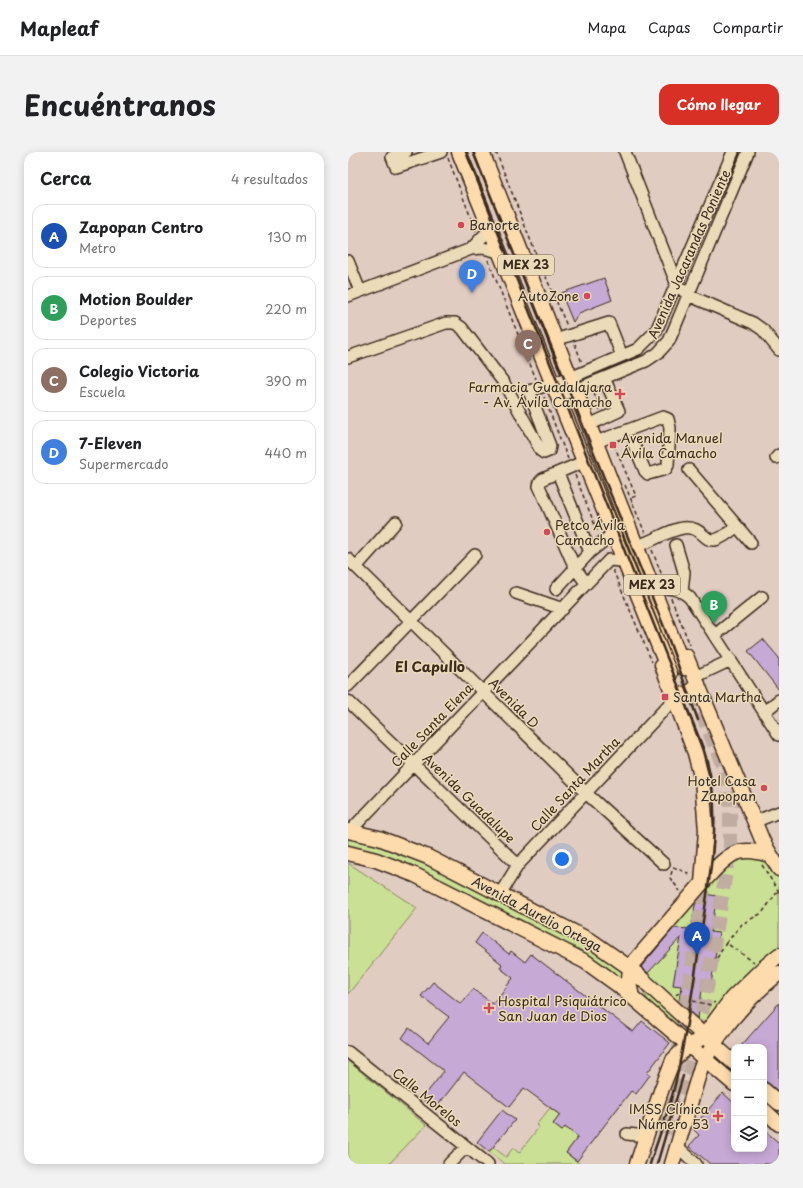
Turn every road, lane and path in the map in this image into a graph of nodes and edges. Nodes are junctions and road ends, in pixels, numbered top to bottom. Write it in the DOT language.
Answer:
graph roads {
  1 [pos="406,152"];
  2 [pos="441,152"];
  3 [pos="446,152"];
  4 [pos="459,152"];
  5 [pos="482,152"];
  6 [pos="733,152"];
  7 [pos="748,152"];
  8 [pos="626,153"];
  9 [pos="490,229"];
  10 [pos="478,247"];
  11 [pos="499,252"];
  12 [pos="348,261"];
  13 [pos="677,285"];
  14 [pos="360,291"];
  15 [pos="688,295"];
  16 [pos="348,296"];
  17 [pos="555,340"];
  18 [pos="779,350"];
  19 [pos="622,356"];
  20 [pos="348,357"];
  21 [pos="604,378"];
  22 [pos="572,384"];
  23 [pos="549,389"];
  24 [pos="589,425"];
  25 [pos="596,442"];
  26 [pos="634,445"];
  27 [pos="577,464"];
  28 [pos="689,470"];
  29 [pos="558,473"];
  30 [pos="592,484"];
  31 [pos="620,502"];
  32 [pos="396,522"];
  33 [pos="737,526"];
  34 [pos="606,538"];
  35 [pos="751,543"];
  36 [pos="642,544"];
  37 [pos="676,545"];
  38 [pos="590,552"];
  39 [pos="475,555"];
  40 [pos="615,560"];
  41 [pos="352,563"];
  42 [pos="575,568"];
  43 [pos="586,583"];
  44 [pos="556,588"];
  45 [pos="658,588"];
  46 [pos="682,592"];
  47 [pos="516,593"];
  48 [pos="762,597"];
  49 [pos="563,609"];
  50 [pos="411,621"];
  51 [pos="715,635"];
  52 [pos="731,660"];
  53 [pos="654,668"];
  54 [pos="670,674"];
  55 [pos="692,676"];
  56 [pos="348,686"];
  57 [pos="483,692"];
  58 [pos="674,695"];
  59 [pos="779,700"];
  60 [pos="348,701"];
  61 [pos="764,712"];
  62 [pos="779,735"];
  63 [pos="414,765"];
  64 [pos="587,794"];
  65 [pos="779,812"];
  66 [pos="754,822"];
  67 [pos="349,831"];
  68 [pos="348,853"];
  69 [pos="769,855"];
  70 [pos="518,865"];
  71 [pos="668,865"];
  72 [pos="779,869"];
  73 [pos="700,886"];
  74 [pos="778,891"];
  75 [pos="500,894"];
  76 [pos="689,899"];
  77 [pos="726,944"];
  78 [pos="779,955"];
  79 [pos="717,958"];
  80 [pos="758,965"];
  81 [pos="630,968"];
  82 [pos="779,973"];
  83 [pos="632,997"];
  84 [pos="709,1040"];
  85 [pos="692,1046"];
  86 [pos="348,1052"];
  87 [pos="705,1058"];
  88 [pos="731,1060"];
  89 [pos="731,1081"];
  90 [pos="767,1093"];
  91 [pos="779,1103"];
  92 [pos="767,1113"];
  93 [pos="779,1124"];
  94 [pos="628,1134"];
  95 [pos="663,1137"];
  96 [pos="466,1147"];
  97 [pos="449,1164"];
  98 [pos="488,1164"];
  99 [pos="638,1164"];
  100 [pos="647,1164"];
  101 [pos="662,1164"];
  102 [pos="672,1164"];
  103 [pos="696,1164"];
  1 -- 2 [label="street"];
  3 -- 10 [label="path"];
  4 -- 9 [label="main road, MEX 23"];
  5 -- 17 [label="main road, MEX 23"];
  6 -- 13 [label="street, Avenida Jacarandas Poniente"];
  7 -- 15 [label="street, Avenida Jacarandas Poniente"];
  8 -- 13 [label="street"];
  9 -- 10 [label="street"];
  9 -- 11 [label="main road, MEX 23"];
  10 -- 11 [label="street"];
  10 -- 14 [label="street"];
  10 -- 23 [label="path"];
  11 -- 23 [label="main road, MEX 23"];
  12 -- 14 [label="street"];
  13 -- 15 [label="street"];
  13 -- 19 [label="street, Avenida Jacarandas Poniente"];
  14 -- 16 [label="street"];
  15 -- 18 [label="street"];
  15 -- 21 [label="street, Avenida Jacarandas Poniente"];
  17 -- 19 [label="street"];
  17 -- 22 [label="main road, MEX 23"];
  19 -- 22 [label="street, Avenida Jacarandas Poniente"];
  20 -- 23 [label="street"];
  21 -- 22 [label="street, Avenida Jacarandas Poniente"];
  21 -- 24 [label="street"];
  22 -- 23 [label="street, Avenida Jacarandas Poniente"];
  22 -- 24 [label="main road, MEX 23"];
  23 -- 27 [label="main road, MEX 23"];
  23 -- 27 [label="path"];
  24 -- 25 [label="main road, MEX 23"];
  25 -- 26 [label="street"];
  25 -- 31 [label="main road, MEX 23"];
  27 -- 29 [label="street"];
  27 -- 30 [label="main road, MEX 23"];
  27 -- 34 [label="path"];
  28 -- 33 [label="street"];
  29 -- 38 [label="street"];
  29 -- 42 [label="street"];
  30 -- 34 [label="main road"];
  30 -- 54 [label="main road, MEX 23"];
  31 -- 36 [label="main road"];
  31 -- 55 [label="main road, MEX 23"];
  32 -- 41 [label="street"];
  33 -- 35 [label="street"];
  33 -- 36 [label="street"];
  34 -- 38 [label="street"];
  34 -- 40 [label="main road"];
  36 -- 45 [label="main road"];
  37 -- 46 [label="street"];
  38 -- 42 [label="street"];
  39 -- 50 [label="street"];
  40 -- 43 [label="street, Calle Santa Elena"];
  40 -- 53 [label="path"];
  40 -- 58 [label="main road"];
  41 -- 50 [label="street, Avenida D"];
  42 -- 43 [label="street"];
  42 -- 44 [label="street"];
  43 -- 49 [label="street, Calle Santa Elena"];
  45 -- 46 [label="street"];
  45 -- 55 [label="main road"];
  46 -- 51 [label="street"];
  47 -- 49 [label="street"];
  48 -- 51 [label="street"];
  49 -- 57 [label="street, Calle Santa Elena"];
  50 -- 56 [label="street"];
  50 -- 57 [label="street, Avenida D"];
  51 -- 52 [label="street"];
  52 -- 55 [label="street"];
  52 -- 61 [label="street"];
  55 -- 58 [label="main road"];
  55 -- 66 [label="main road"];
  57 -- 63 [label="street, Calle Santa Elena"];
  57 -- 64 [label="street, Avenida D"];
  58 -- 64 [label="street, Calle Santa Martha"];
  58 -- 73 [label="main road"];
  59 -- 61 [label="street"];
  60 -- 63 [label="street, Avenida Guadalupe"];
  61 -- 62 [label="street"];
  63 -- 67 [label="street, Calle Santa Elena"];
  63 -- 70 [label="street, Avenida Guadalupe"];
  64 -- 70 [label="street, Calle Santa Martha"];
  64 -- 71 [label="street, Avenida D"];
  65 -- 66 [label="street"];
  66 -- 69 [label="main road"];
  67 -- 75 [label="main road, Avenida Aurelio Ortega"];
  68 -- 83 [label="main road, Avenida Aurelio Ortega"];
  69 -- 72 [label="main road"];
  69 -- 73 [label="main road"];
  70 -- 75 [label="street, Calle Santa Martha"];
  71 -- 73 [label="path"];
  71 -- 76 [label="path"];
  73 -- 76 [label="main road"];
  74 -- 77 [label="path"];
  75 -- 81 [label="main road, Avenida Aurelio Ortega"];
  76 -- 81 [label="main road"];
  77 -- 79 [label="path"];
  77 -- 80 [label="path"];
  78 -- 84 [label="main road"];
  81 -- 83 [label="main road"];
  81 -- 84 [label="main road, Avenida Aurelio Ortega"];
  82 -- 84 [label="main road"];
  83 -- 85 [label="main road, Avenida Aurelio Ortega"];
  84 -- 85 [label="main road"];
  84 -- 87 [label="main road"];
  84 -- 88 [label="main road, Avenida Aurelio Ortega"];
  85 -- 87 [label="main road, Avenida Aurelio Ortega"];
  85 -- 95 [label="main road"];
  86 -- 96 [label="street, Calle Morelos"];
  87 -- 89 [label="main road, Avenida Aurelio Ortega"];
  87 -- 95 [label="main road"];
  90 -- 91 [label="main road"];
  92 -- 93 [label="main road"];
  94 -- 95 [label="street"];
  95 -- 99 [label="main road"];
  95 -- 100 [label="main road"];
  95 -- 101 [label="main road"];
  95 -- 102 [label="main road"];
  95 -- 103 [label="street"];
  96 -- 97 [label="street"];
  96 -- 98 [label="street, Calle Morelos"];
}
